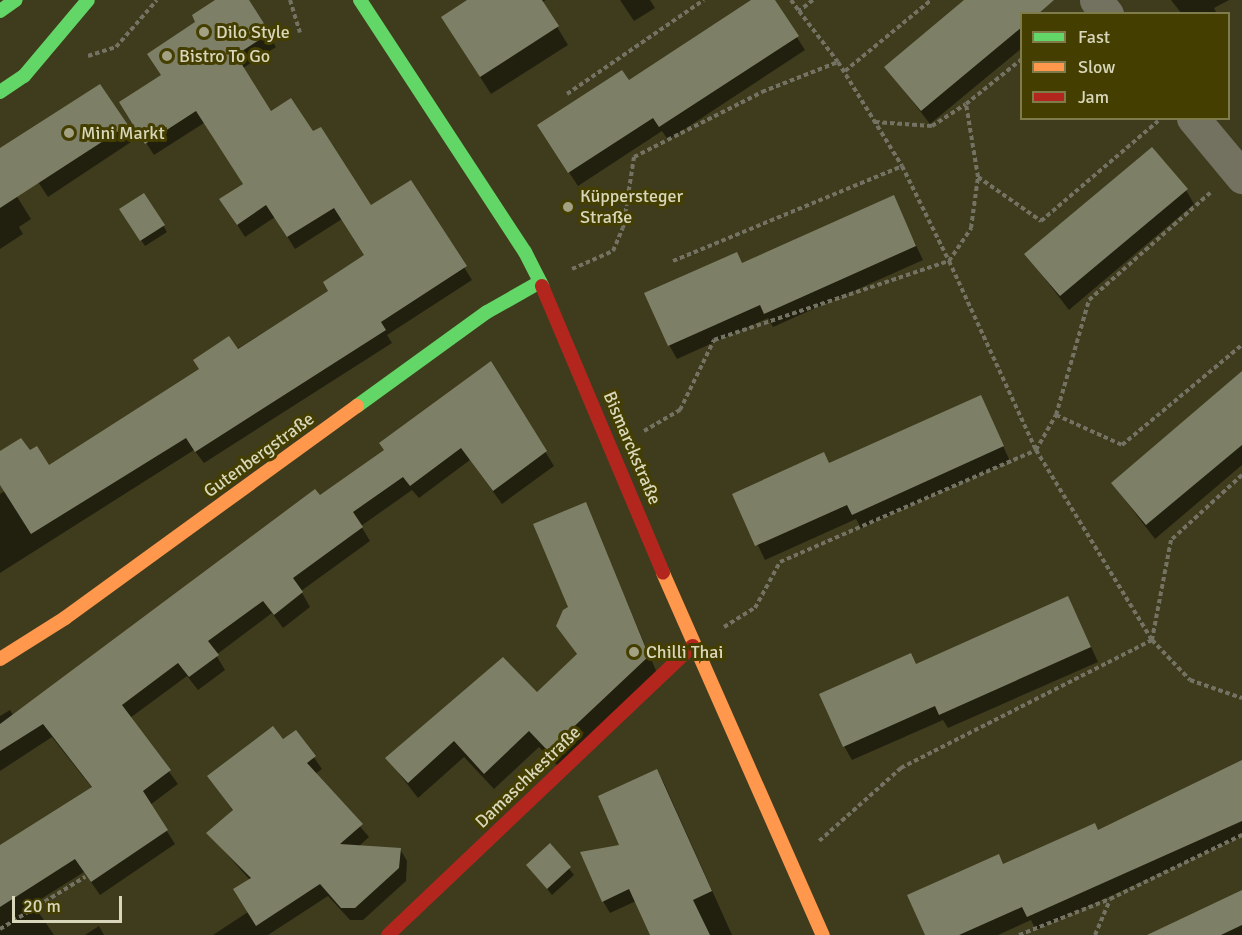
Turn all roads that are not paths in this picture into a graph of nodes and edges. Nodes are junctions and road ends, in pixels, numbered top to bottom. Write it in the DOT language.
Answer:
graph roads {
  1 [pos="16,0"];
  2 [pos="88,0"];
  3 [pos="360,0"];
  4 [pos="1096,0"];
  5 [pos="0,11"];
  6 [pos="1105,12"];
  7 [pos="0,92"];
  8 [pos="1195,120"];
  9 [pos="1239,174"];
  10 [pos="540,282"];
  11 [pos="693,646"];
  12 [pos="0,659"];
  13 [pos="388,935"];
  14 [pos="823,935"];
  1 -- 5 [label="main road"];
  2 -- 7 [label="main road"];
  3 -- 10 [label="main road, Bismarckstraße"];
  4 -- 6 [label="street"];
  8 -- 9 [label="street"];
  10 -- 11 [label="main road, Bismarckstraße"];
  10 -- 12 [label="main road, Gutenbergstraße"];
  11 -- 13 [label="main road, Damaschkestraße"];
  11 -- 14 [label="main road, Bismarckstraße"];
}
